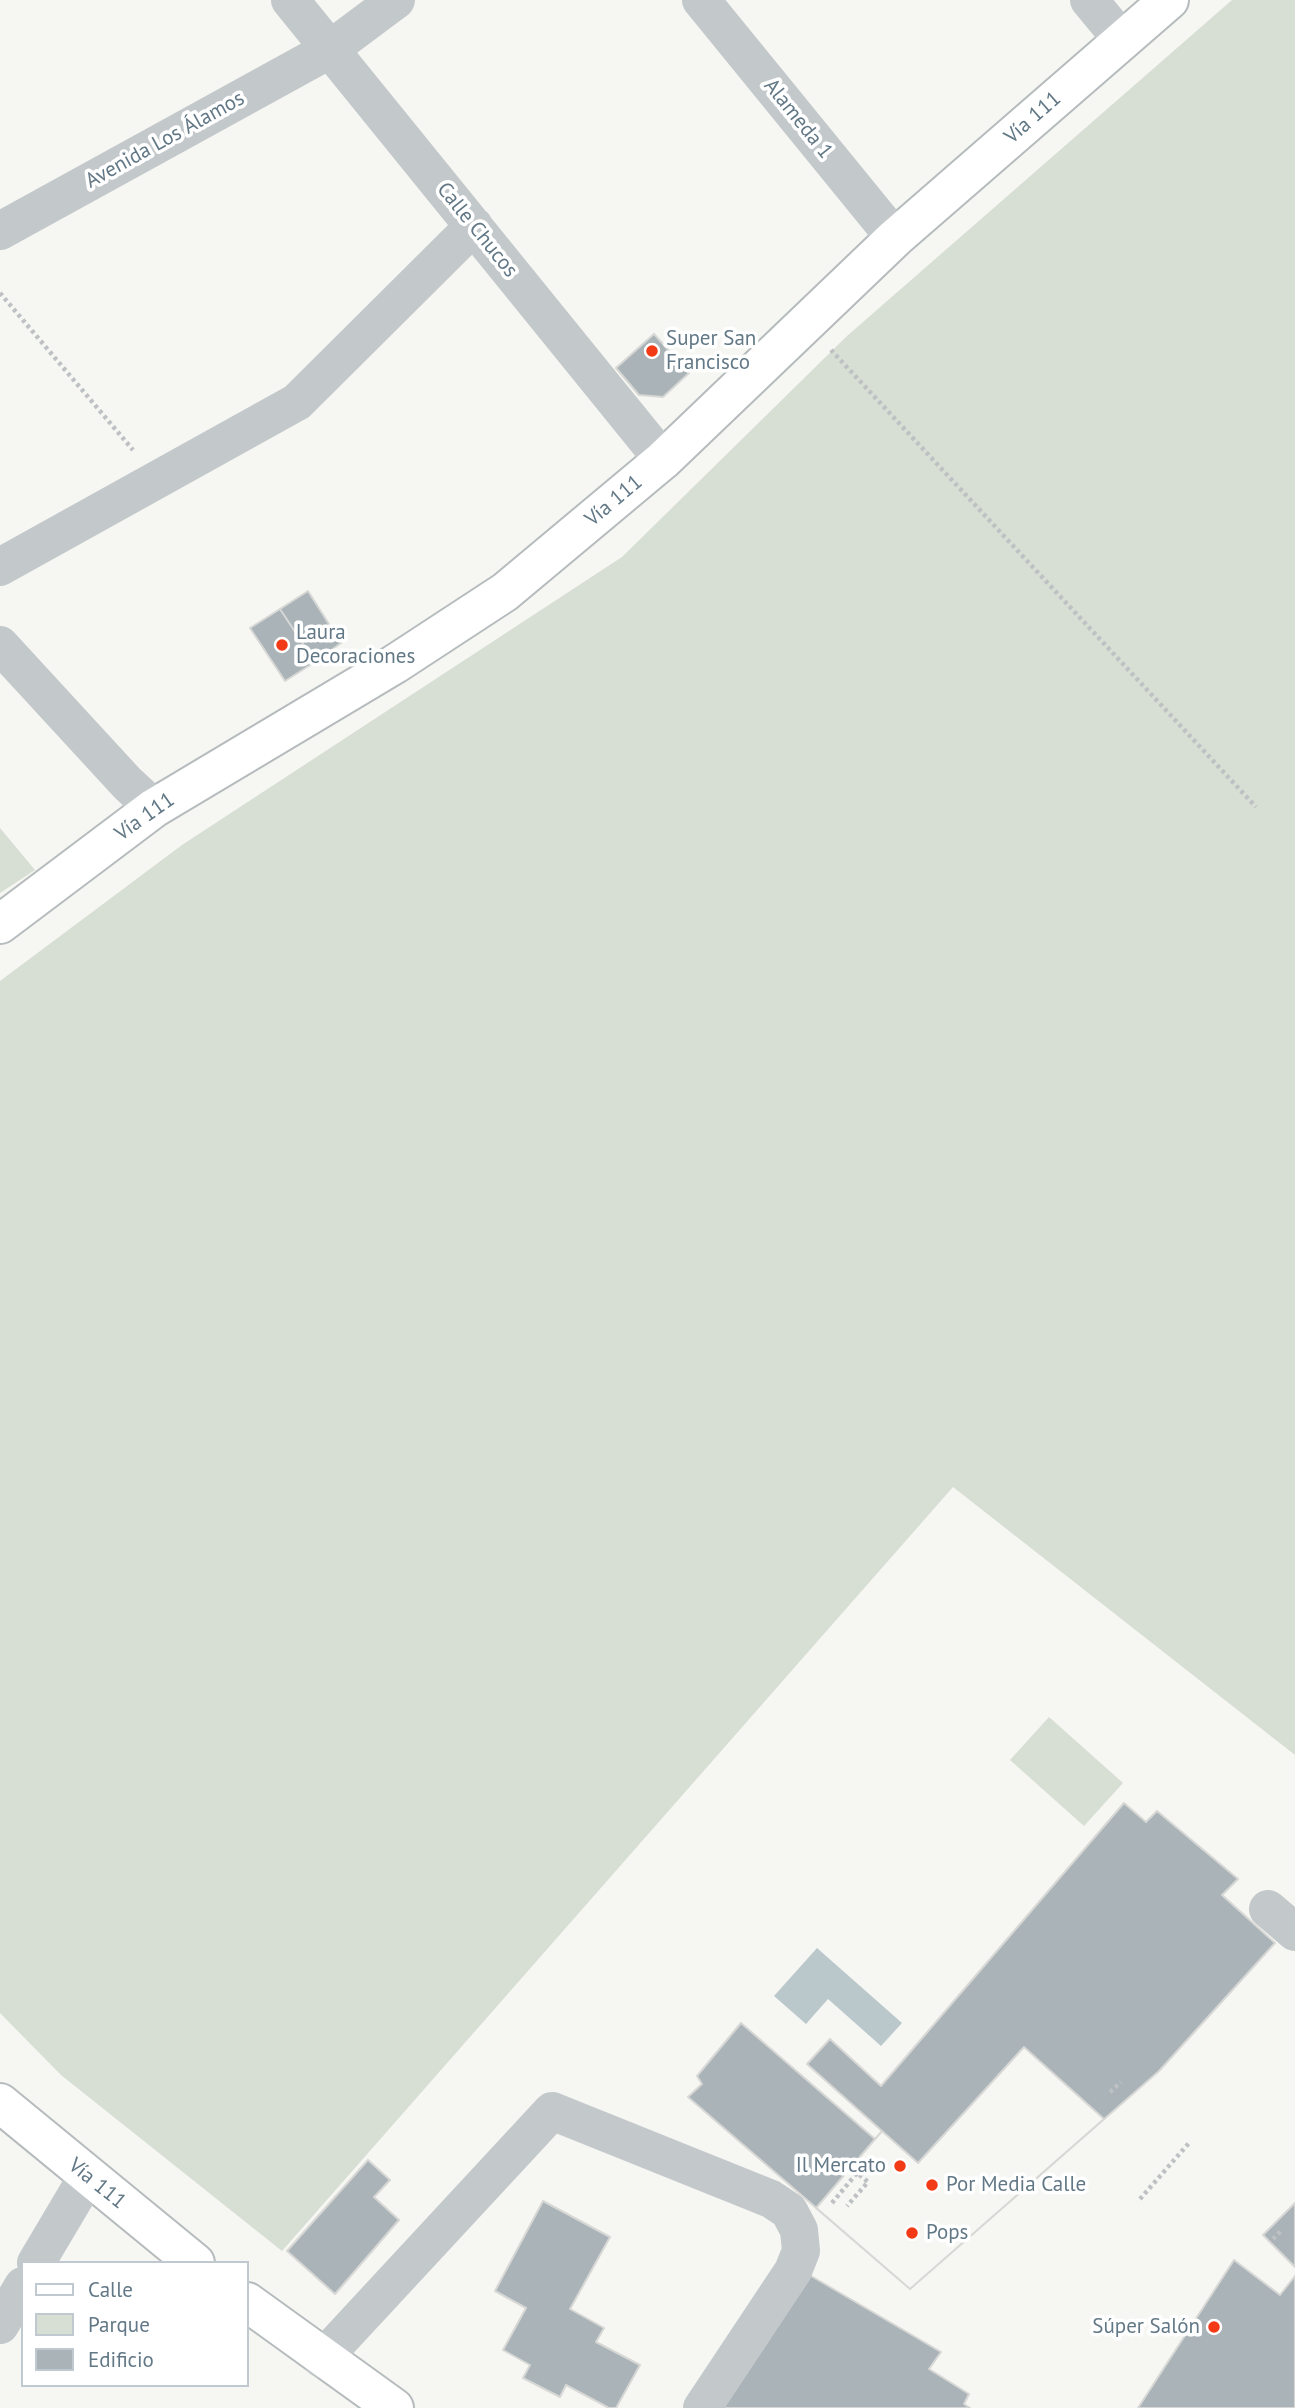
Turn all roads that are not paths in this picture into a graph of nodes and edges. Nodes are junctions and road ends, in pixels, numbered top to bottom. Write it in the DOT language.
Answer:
graph roads {
  1 [pos="289,0"];
  2 [pos="396,0"];
  3 [pos="701,0"];
  4 [pos="1089,0"];
  5 [pos="1169,0"];
  6 [pos="1122,40"];
  7 [pos="329,50"];
  8 [pos="474,226"];
  9 [pos="0,231"];
  10 [pos="895,238"];
  11 [pos="663,460"];
  12 [pos="0,568"];
  13 [pos="0,645"];
  14 [pos="154,808"];
  15 [pos="0,924"];
  16 [pos="0,2104"];
  17 [pos="87,2177"];
  18 [pos="37,2261"];
  19 [pos="192,2261"];
  20 [pos="21,2289"];
  21 [pos="248,2303"];
  22 [pos="0,2325"];
  23 [pos="322,2359"];
  24 [pos="394,2408"];
  25 [pos="702,2408"];
  1 -- 7 [label="street, Calle Chucos"];
  2 -- 7 [label="street, Avenida Los Álamos"];
  3 -- 10 [label="street, Alameda 1"];
  4 -- 6 [label="street"];
  5 -- 6 [label="main road, Vía 111"];
  6 -- 10 [label="main road, Vía 111"];
  7 -- 8 [label="street, Calle Chucos"];
  7 -- 9 [label="street, Avenida Los Álamos"];
  8 -- 11 [label="street, Calle Chucos"];
  8 -- 12 [label="street"];
  10 -- 11 [label="main road, Vía 111"];
  11 -- 14 [label="main road, Vía 111"];
  13 -- 14 [label="street"];
  14 -- 15 [label="main road, Vía 111"];
  16 -- 17 [label="main road, Vía 111"];
  17 -- 18 [label="street"];
  17 -- 19 [label="main road, Vía 111"];
  20 -- 22 [label="street"];
  21 -- 23 [label="main road"];
  23 -- 24 [label="main road"];
  23 -- 25 [label="street"];
}
